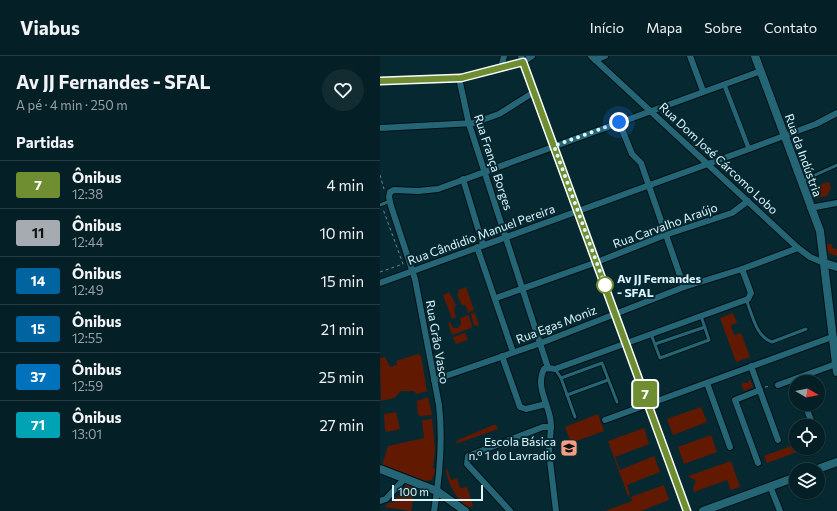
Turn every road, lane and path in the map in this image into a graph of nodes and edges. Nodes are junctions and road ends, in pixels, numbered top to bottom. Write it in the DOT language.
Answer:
graph roads {
  1 [pos="504,56"];
  2 [pos="532,56"];
  3 [pos="605,56"];
  4 [pos="690,56"];
  5 [pos="755,56"];
  6 [pos="593,58"];
  7 [pos="522,59"];
  8 [pos="502,68"];
  9 [pos="760,71"];
  10 [pos="459,78"];
  11 [pos="380,80"];
  12 [pos="724,84"];
  13 [pos="534,92"];
  14 [pos="703,92"];
  15 [pos="651,110"];
  16 [pos="837,113"];
  17 [pos="619,122"];
  18 [pos="469,124"];
  19 [pos="380,128"];
  20 [pos="784,136"];
  21 [pos="554,146"];
  22 [pos="749,149"];
  23 [pos="707,163"];
  24 [pos="837,165"];
  25 [pos="484,171"];
  26 [pos="380,175"];
  27 [pos="462,179"];
  28 [pos="801,181"];
  29 [pos="648,186"];
  30 [pos="383,189"];
  31 [pos="380,192"];
  32 [pos="390,192"];
  33 [pos="748,201"];
  34 [pos="391,203"];
  35 [pos="837,203"];
  36 [pos="380,205"];
  37 [pos="810,208"];
  38 [pos="578,211"];
  39 [pos="665,235"];
  40 [pos="507,237"];
  41 [pos="480,246"];
  42 [pos="798,248"];
  43 [pos="597,262"];
  44 [pos="824,263"];
  45 [pos="837,267"];
  46 [pos="742,269"];
  47 [pos="413,271"];
  48 [pos="380,272"];
  49 [pos="380,283"];
  50 [pos="684,287"];
  51 [pos="523,289"];
  52 [pos="496,298"];
  53 [pos="746,299"];
  54 [pos="615,314"];
  55 [pos="701,316"];
  56 [pos="705,327"];
  57 [pos="806,329"];
  58 [pos="652,334"];
  59 [pos="832,337"];
  60 [pos="540,343"];
  61 [pos="626,343"];
  62 [pos="655,344"];
  63 [pos="513,352"];
  64 [pos="502,356"];
  65 [pos="751,366"];
  66 [pos="548,368"];
  67 [pos="836,368"];
  68 [pos="555,369"];
  69 [pos="813,375"];
  70 [pos="561,378"];
  71 [pos="434,380"];
  72 [pos="608,380"];
  73 [pos="789,382"];
  74 [pos="707,383"];
  75 [pos="778,385"];
  76 [pos="760,390"];
  77 [pos="567,396"];
  78 [pos="617,402"];
  79 [pos="546,404"];
  80 [pos="648,404"];
  81 [pos="575,417"];
  82 [pos="605,420"];
  83 [pos="551,427"];
  84 [pos="778,440"];
  85 [pos="730,447"];
  86 [pos="837,462"];
  87 [pos="758,464"];
  88 [pos="825,466"];
  89 [pos="380,469"];
  90 [pos="405,478"];
  91 [pos="789,479"];
  92 [pos="770,486"];
  93 [pos="437,491"];
  94 [pos="380,501"];
  95 [pos="723,508"];
  96 [pos="434,511"];
  97 [pos="465,511"];
  98 [pos="510,511"];
  99 [pos="556,511"];
  100 [pos="687,511"];
  101 [pos="703,511"];
  102 [pos="780,511"];
  1 -- 8 [label="street"];
  2 -- 7 [label="street"];
  3 -- 6 [label="street"];
  4 -- 14 [label="street"];
  5 -- 9 [label="street, Rua da Indústria"];
  6 -- 15 [label="street, Rua Dom José Cárcomo Lobo"];
  7 -- 8 [label="street"];
  7 -- 13 [label="street"];
  8 -- 10 [label="street"];
  9 -- 12 [label="street"];
  9 -- 20 [label="street, Rua da Indústria"];
  10 -- 11 [label="street"];
  10 -- 18 [label="street, Rua França Borges"];
  12 -- 14 [label="street"];
  12 -- 22 [label="street"];
  13 -- 18 [label="street"];
  13 -- 21 [label="street"];
  14 -- 15 [label="street"];
  15 -- 17 [label="street"];
  15 -- 23 [label="street, Rua Dom José Cárcomo Lobo"];
  16 -- 20 [label="street, Rua Cândidio Manuel Pereira"];
  17 -- 21 [label="street"];
  17 -- 29 [label="street"];
  18 -- 19 [label="street"];
  18 -- 25 [label="street, Rua França Borges"];
  20 -- 22 [label="street, Rua Cândidio Manuel Pereira"];
  20 -- 28 [label="street, Rua da Indústria"];
  21 -- 25 [label="street"];
  21 -- 38 [label="street"];
  22 -- 23 [label="street, Rua Cândidio Manuel Pereira"];
  23 -- 29 [label="street, Rua Cândidio Manuel Pereira"];
  23 -- 33 [label="street, Rua Dom José Cárcomo Lobo"];
  24 -- 28 [label="lane"];
  25 -- 27 [label="street"];
  25 -- 40 [label="street, Rua França Borges"];
  26 -- 30 [label="path"];
  27 -- 32 [label="street"];
  27 -- 41 [label="street"];
  28 -- 37 [label="street, Rua da Indústria"];
  29 -- 38 [label="street, Rua Cândidio Manuel Pereira"];
  29 -- 39 [label="street"];
  30 -- 31 [label="path"];
  30 -- 32 [label="path"];
  32 -- 34 [label="street, Rua Grão Vasco"];
  33 -- 39 [label="street, Rua Carvalho Araújo"];
  33 -- 42 [label="street, Rua Dom José Cárcomo Lobo"];
  34 -- 36 [label="lane"];
  34 -- 47 [label="street, Rua Grão Vasco"];
  34 -- 48 [label="path"];
  35 -- 37 [label="street"];
  37 -- 44 [label="street, Rua da Indústria"];
  38 -- 40 [label="street, Rua Cândidio Manuel Pereira"];
  38 -- 43 [label="street"];
  39 -- 43 [label="street, Rua Carvalho Araújo"];
  39 -- 50 [label="street"];
  40 -- 41 [label="street, Rua Cândidio Manuel Pereira"];
  40 -- 51 [label="street, Rua França Borges"];
  41 -- 47 [label="street, Rua Cândidio Manuel Pereira"];
  41 -- 52 [label="street"];
  42 -- 44 [label="street, Rua Dom José Cárcomo Lobo"];
  42 -- 46 [label="street, Rua Egas Moniz"];
  43 -- 51 [label="street, Rua Carvalho Araújo"];
  43 -- 54 [label="street"];
  44 -- 45 [label="street, Rua Dom José Cárcomo Lobo"];
  44 -- 59 [label="street, Rua da Indústria"];
  46 -- 50 [label="street, Rua Egas Moniz"];
  46 -- 53 [label="street"];
  47 -- 49 [label="street, Rua Cândidio Manuel Pereira"];
  47 -- 71 [label="street, Rua Grão Vasco"];
  50 -- 54 [label="street, Rua Egas Moniz"];
  51 -- 52 [label="street, Rua Carvalho Araújo"];
  51 -- 60 [label="street, Rua França Borges"];
  52 -- 63 [label="street"];
  53 -- 55 [label="street"];
  53 -- 57 [label="lane"];
  54 -- 60 [label="street, Rua Egas Moniz"];
  54 -- 61 [label="street"];
  55 -- 56 [label="lane"];
  55 -- 58 [label="street"];
  56 -- 62 [label="lane"];
  56 -- 62 [label="lane"];
  58 -- 61 [label="street"];
  58 -- 62 [label="lane"];
  59 -- 65 [label="street"];
  59 -- 67 [label="street, Rua da Indústria"];
  60 -- 63 [label="street, Rua Egas Moniz"];
  60 -- 66 [label="street, Rua França Borges"];
  61 -- 68 [label="street"];
  61 -- 80 [label="street"];
  63 -- 64 [label="street, Rua Egas Moniz"];
  64 -- 71 [label="street, Rua Egas Moniz"];
  64 -- 79 [label="street"];
  65 -- 74 [label="street"];
  65 -- 76 [label="street"];
  66 -- 68 [label="street"];
  66 -- 79 [label="street"];
  67 -- 69 [label="street"];
  68 -- 70 [label="lane"];
  70 -- 72 [label="lane"];
  70 -- 77 [label="lane"];
  71 -- 93 [label="street, Rua Grão Vasco"];
  72 -- 77 [label="lane"];
  72 -- 78 [label="lane"];
  73 -- 75 [label="street"];
  74 -- 80 [label="street"];
  74 -- 85 [label="street"];
  75 -- 76 [label="path"];
  76 -- 84 [label="street"];
  76 -- 87 [label="street"];
  77 -- 81 [label="lane"];
  79 -- 83 [label="street"];
  80 -- 82 [label="street"];
  80 -- 100 [label="street"];
  83 -- 98 [label="street"];
  83 -- 99 [label="street"];
  86 -- 88 [label="street"];
  89 -- 90 [label="street"];
  90 -- 93 [label="street"];
  90 -- 94 [label="street"];
  91 -- 92 [label="street"];
  92 -- 95 [label="street"];
  92 -- 102 [label="street"];
  93 -- 96 [label="street, Rua Grão Vasco"];
  93 -- 97 [label="street"];
  95 -- 101 [label="street"];
}
